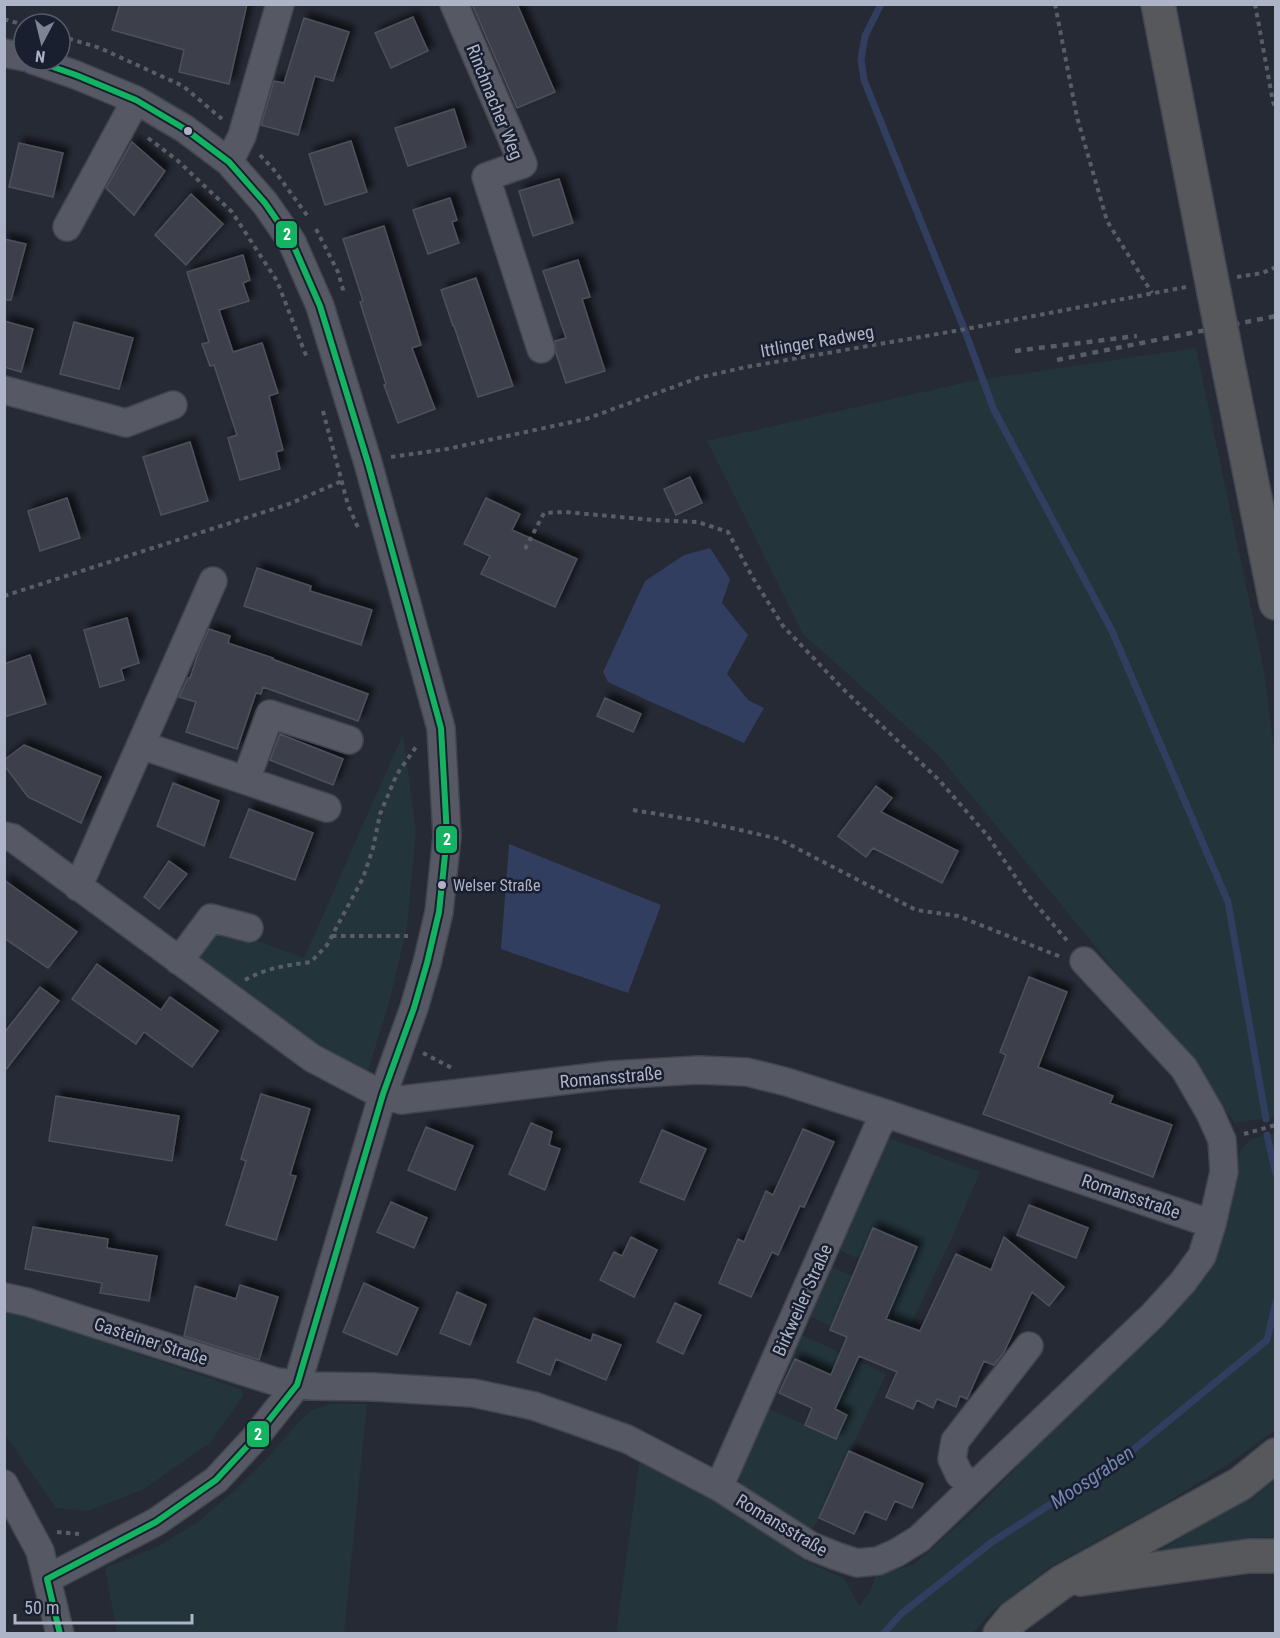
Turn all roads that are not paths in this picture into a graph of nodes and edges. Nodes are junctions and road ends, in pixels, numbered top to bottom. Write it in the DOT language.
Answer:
graph roads {
  1 [pos="280,4"];
  2 [pos="454,4"];
  3 [pos="1158,4"];
  4 [pos="67,72"];
  5 [pos="136,100"];
  6 [pos="229,162"];
  7 [pos="67,227"];
  8 [pos="541,349"];
  9 [pos="4,390"];
  10 [pos="173,405"];
  11 [pos="213,581"];
  12 [pos="1275,603"];
  13 [pos="349,740"];
  14 [pos="141,745"];
  15 [pos="246,780"];
  16 [pos="327,808"];
  17 [pos="4,836"];
  18 [pos="78,887"];
  19 [pos="249,928"];
  20 [pos="179,961"];
  21 [pos="1088,965"];
  22 [pos="383,1095"];
  23 [pos="887,1114"];
  24 [pos="1212,1224"];
  25 [pos="4,1298"];
  26 [pos="1029,1346"];
  27 [pos="297,1385"];
  28 [pos="1275,1455"];
  29 [pos="4,1484"];
  30 [pos="719,1487"];
  31 [pos="973,1487"];
  32 [pos="1275,1556"];
  33 [pos="47,1579"];
  34 [pos="1062,1582"];
  35 [pos="60,1634"];
  36 [pos="1000,1634"];
  1 -- 6 [label="street"];
  2 -- 8 [label="street, Rinchnacher Weg"];
  3 -- 12 [label="highway, bridge"];
  4 -- 5 [label="street"];
  5 -- 6 [label="street"];
  5 -- 7 [label="street"];
  6 -- 22 [label="street"];
  9 -- 10 [label="street"];
  11 -- 14 [label="street"];
  13 -- 15 [label="street"];
  14 -- 15 [label="street"];
  14 -- 18 [label="street"];
  15 -- 16 [label="street"];
  17 -- 18 [label="street"];
  18 -- 20 [label="street"];
  19 -- 20 [label="street"];
  20 -- 22 [label="street"];
  21 -- 24 [label="street, Romansstraße"];
  22 -- 23 [label="street, Romansstraße"];
  22 -- 27 [label="street"];
  23 -- 24 [label="street, Romansstraße"];
  23 -- 30 [label="street, Birkweiler Straße"];
  24 -- 31 [label="street, Romansstraße"];
  25 -- 27 [label="street, Gasteiner Straße"];
  26 -- 31 [label="street"];
  27 -- 30 [label="street, Romansstraße"];
  27 -- 33 [label="street"];
  28 -- 34 [label="highway"];
  29 -- 33 [label="street"];
  30 -- 31 [label="street, Romansstraße"];
  32 -- 34 [label="highway"];
  33 -- 35 [label="street"];
  34 -- 36 [label="highway"];
}
